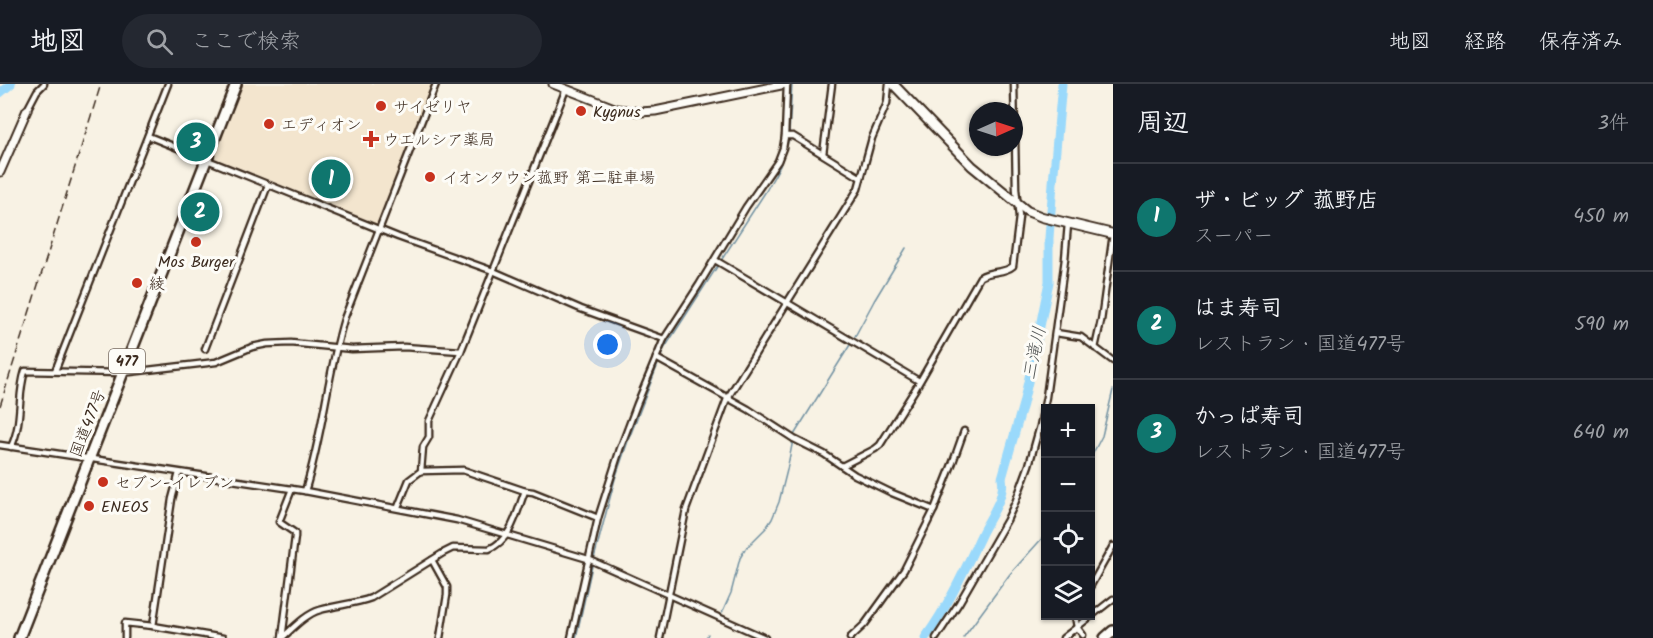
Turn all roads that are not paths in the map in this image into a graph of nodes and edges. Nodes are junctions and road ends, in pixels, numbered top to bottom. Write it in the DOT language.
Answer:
graph roads {
  1 [pos="44,84"];
  2 [pos="168,84"];
  3 [pos="236,84"];
  4 [pos="436,84"];
  5 [pos="553,84"];
  6 [pos="787,84"];
  7 [pos="832,84"];
  8 [pos="891,84"];
  9 [pos="1014,84"];
  10 [pos="566,87"];
  11 [pos="27,110"];
  12 [pos="148,136"];
  13 [pos="785,136"];
  14 [pos="823,154"];
  15 [pos="207,159"];
  16 [pos="0,172"];
  17 [pos="861,178"];
  18 [pos="268,185"];
  19 [pos="1017,202"];
  20 [pos="1067,223"];
  21 [pos="379,228"];
  22 [pos="1113,234"];
  23 [pos="716,261"];
  24 [pos="493,272"];
  25 [pos="786,303"];
  26 [pos="1056,333"];
  27 [pos="664,339"];
  28 [pos="336,348"];
  29 [pos="1095,348"];
  30 [pos="205,350"];
  31 [pos="461,351"];
  32 [pos="656,358"];
  33 [pos="1113,361"];
  34 [pos="55,371"];
  35 [pos="122,373"];
  36 [pos="919,381"];
  37 [pos="727,399"];
  38 [pos="964,431"];
  39 [pos="0,445"];
  40 [pos="11,447"];
  41 [pos="90,459"];
  42 [pos="842,466"];
  43 [pos="421,471"];
  44 [pos="179,473"];
  45 [pos="292,489"];
  46 [pos="305,491"];
  47 [pos="525,491"];
  48 [pos="398,507"];
  49 [pos="934,510"];
  50 [pos="598,518"];
  51 [pos="508,534"];
  52 [pos="1113,546"];
  53 [pos="432,560"];
  54 [pos="589,560"];
  55 [pos="1095,578"];
  56 [pos="669,595"];
  57 [pos="1113,599"];
  58 [pos="1076,620"];
  59 [pos="153,626"];
  60 [pos="1077,627"];
  61 [pos="1113,632"];
  62 [pos="1083,635"];
  63 [pos="19,638"];
  64 [pos="125,638"];
  65 [pos="223,638"];
  66 [pos="440,638"];
  67 [pos="571,638"];
  68 [pos="660,638"];
  69 [pos="765,638"];
  70 [pos="850,638"];
  71 [pos="936,638"];
  72 [pos="1063,638"];
  73 [pos="1105,638"];
  1 -- 11 [label="street"];
  2 -- 12 [label="street"];
  3 -- 15 [label="highway, 国道477号 / 477"];
  4 -- 21 [label="street"];
  5 -- 10 [label="main road"];
  6 -- 10 [label="main road"];
  6 -- 13 [label="street"];
  7 -- 14 [label="street"];
  8 -- 17 [label="street"];
  8 -- 19 [label="main road"];
  9 -- 19 [label="street"];
  10 -- 24 [label="street"];
  11 -- 16 [label="main road"];
  12 -- 15 [label="street"];
  12 -- 34 [label="street"];
  13 -- 14 [label="street"];
  13 -- 23 [label="street"];
  14 -- 17 [label="street"];
  15 -- 18 [label="street"];
  15 -- 35 [label="highway, 国道477号 / 477"];
  17 -- 25 [label="street"];
  18 -- 21 [label="street"];
  18 -- 30 [label="street"];
  19 -- 20 [label="main road"];
  19 -- 36 [label="street"];
  20 -- 22 [label="main road"];
  20 -- 26 [label="street"];
  21 -- 24 [label="street"];
  21 -- 28 [label="street"];
  22 -- 29 [label="street"];
  23 -- 25 [label="street"];
  23 -- 27 [label="street"];
  24 -- 27 [label="street"];
  24 -- 31 [label="street"];
  25 -- 36 [label="street"];
  25 -- 37 [label="street"];
  26 -- 29 [label="street"];
  26 -- 71 [label="street"];
  27 -- 32 [label="street"];
  28 -- 31 [label="street"];
  28 -- 35 [label="street"];
  28 -- 46 [label="street"];
  29 -- 33 [label="street"];
  31 -- 43 [label="street"];
  32 -- 37 [label="street"];
  32 -- 50 [label="street"];
  34 -- 35 [label="street"];
  34 -- 40 [label="street"];
  35 -- 41 [label="highway, 国道477号 / 477"];
  36 -- 42 [label="street"];
  37 -- 42 [label="street"];
  37 -- 56 [label="street"];
  38 -- 49 [label="street"];
  39 -- 40 [label="street"];
  40 -- 41 [label="street"];
  41 -- 44 [label="street"];
  41 -- 63 [label="highway, 国道477号 / 477"];
  42 -- 49 [label="street"];
  43 -- 47 [label="street"];
  43 -- 48 [label="street"];
  44 -- 45 [label="street"];
  44 -- 59 [label="street"];
  45 -- 46 [label="street"];
  45 -- 53 [label="street"];
  46 -- 48 [label="street"];
  47 -- 50 [label="street"];
  47 -- 51 [label="street"];
  48 -- 51 [label="street"];
  49 -- 70 [label="street"];
  50 -- 54 [label="street"];
  51 -- 53 [label="street"];
  51 -- 54 [label="street"];
  52 -- 55 [label="street"];
  53 -- 66 [label="street"];
  54 -- 56 [label="street"];
  54 -- 67 [label="street"];
  56 -- 68 [label="street"];
  56 -- 69 [label="street"];
  57 -- 60 [label="street"];
  58 -- 60 [label="street"];
  59 -- 64 [label="street"];
  59 -- 65 [label="street"];
  60 -- 62 [label="street"];
  60 -- 72 [label="street"];
  61 -- 73 [label="highway"];
}
